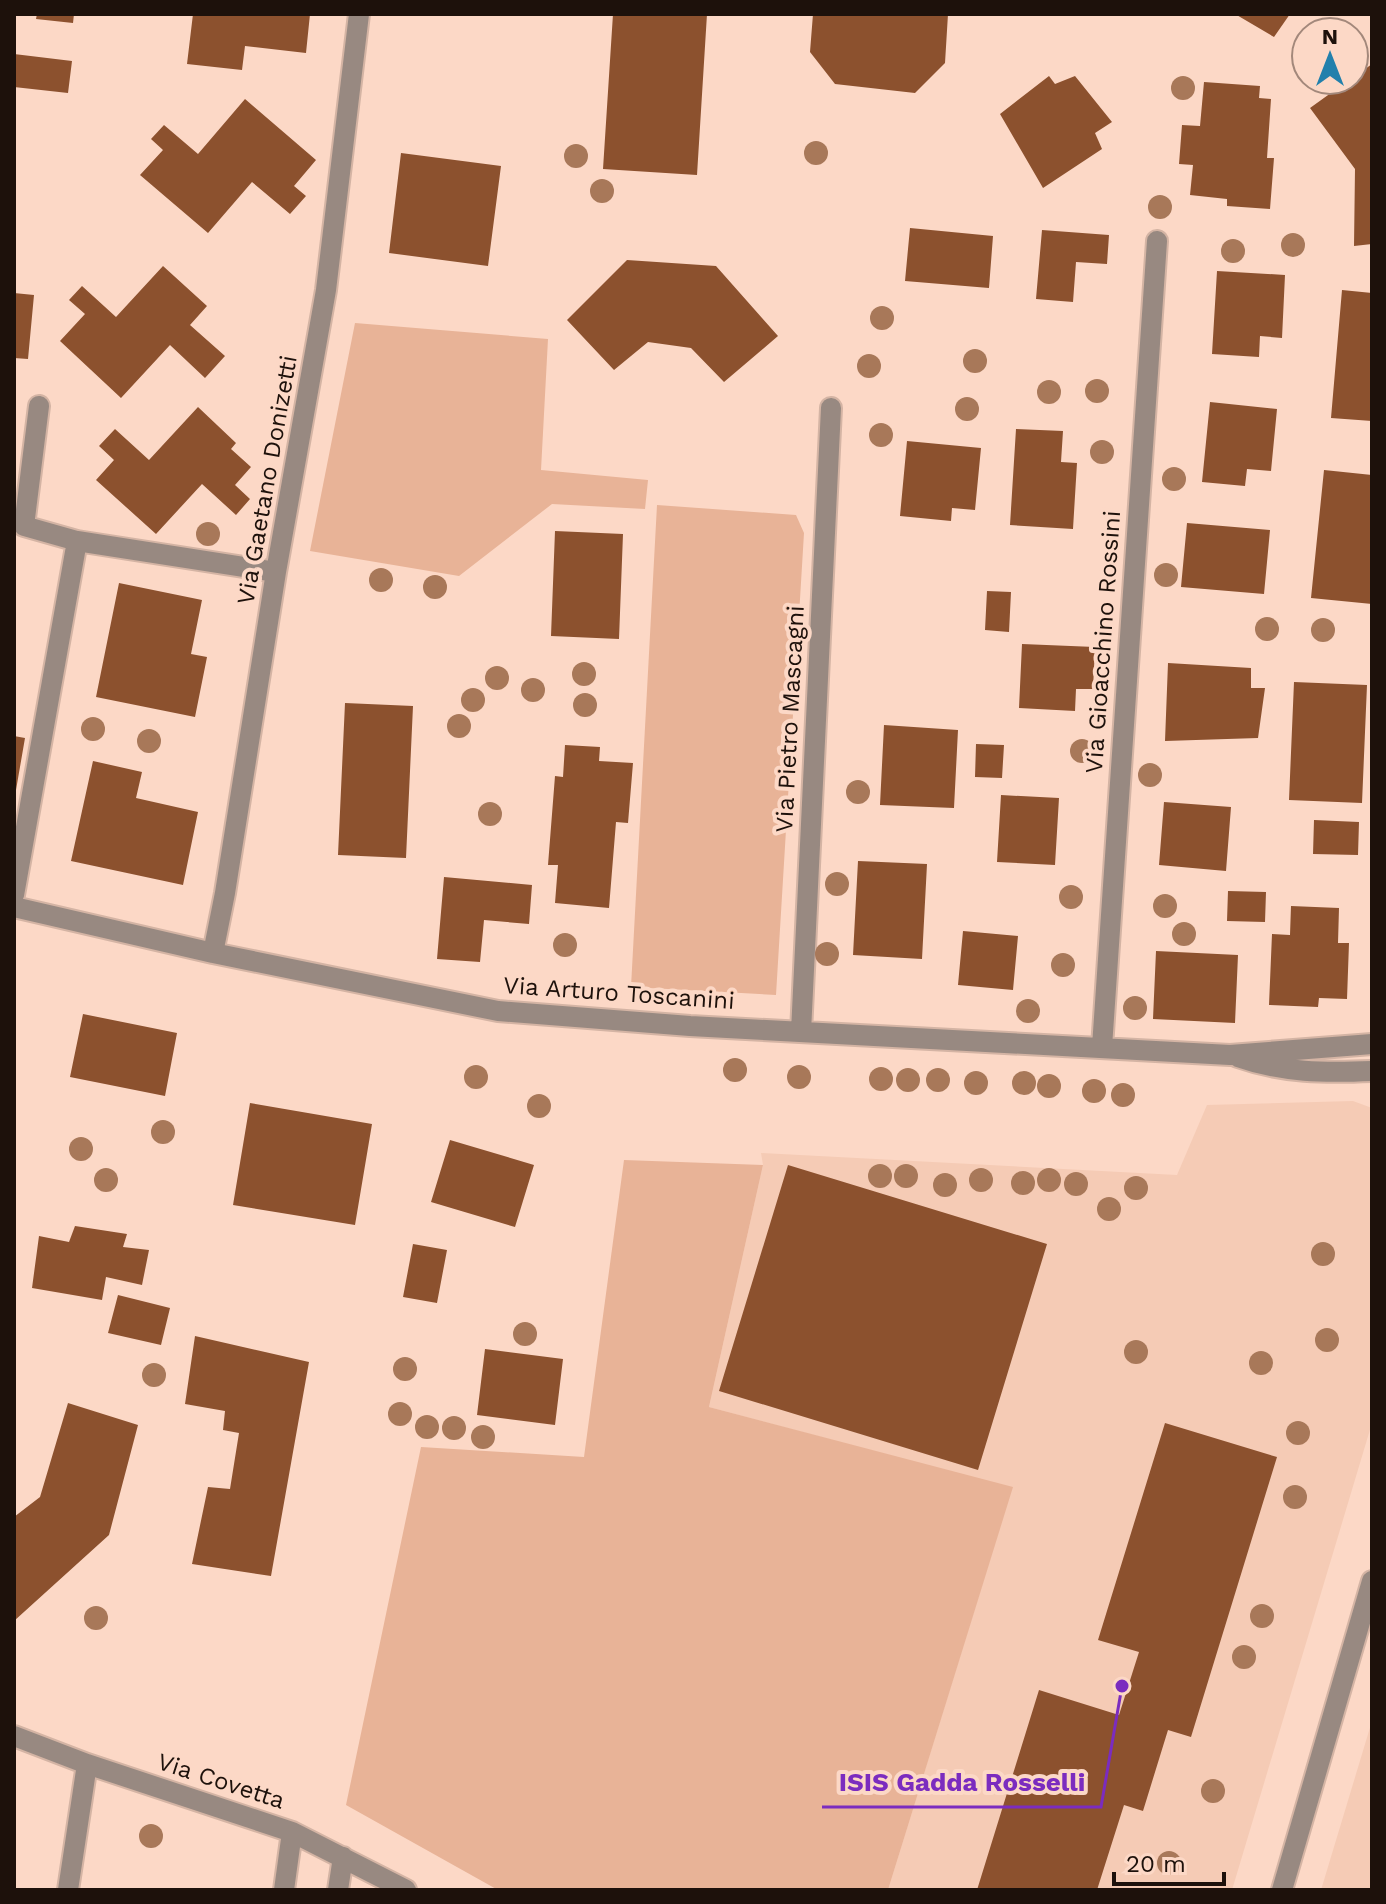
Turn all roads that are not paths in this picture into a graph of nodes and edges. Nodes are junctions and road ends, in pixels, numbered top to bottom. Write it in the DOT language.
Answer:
graph roads {
  1 [pos="359,14"];
  2 [pos="1157,241"];
  3 [pos="39,406"];
  4 [pos="831,408"];
  5 [pos="77,541"];
  6 [pos="276,572"];
  7 [pos="14,895"];
  8 [pos="14,907"];
  9 [pos="213,953"];
  10 [pos="801,1032"];
  11 [pos="1372,1044"];
  12 [pos="1102,1047"];
  13 [pos="1230,1055"];
  14 [pos="1372,1071"];
  15 [pos="1372,1581"];
  16 [pos="14,1736"];
  17 [pos="87,1764"];
  18 [pos="292,1832"];
  19 [pos="343,1857"];
  20 [pos="68,1890"];
  21 [pos="284,1890"];
  22 [pos="338,1890"];
  23 [pos="406,1890"];
  24 [pos="1282,1890"];
  1 -- 6 [label="street, Via Gaetano Donizetti"];
  2 -- 12 [label="street, Via Gioacchino Rossini"];
  3 -- 5 [label="street"];
  4 -- 10 [label="street, Via Pietro Mascagni"];
  5 -- 6 [label="street"];
  5 -- 7 [label="street"];
  6 -- 9 [label="street, Via Gaetano Donizetti"];
  8 -- 9 [label="street, Via Arturo Toscanini"];
  9 -- 10 [label="street, Via Arturo Toscanini"];
  10 -- 12 [label="street, Via Arturo Toscanini"];
  11 -- 13 [label="street"];
  12 -- 13 [label="street, Via Arturo Toscanini"];
  13 -- 14 [label="street"];
  15 -- 24 [label="street"];
  16 -- 17 [label="street, Via Covetta"];
  17 -- 18 [label="street, Via Covetta"];
  17 -- 20 [label="street"];
  18 -- 19 [label="street, Via Covetta"];
  18 -- 21 [label="street"];
  19 -- 22 [label="street"];
  19 -- 23 [label="street, Via Covetta"];
}
